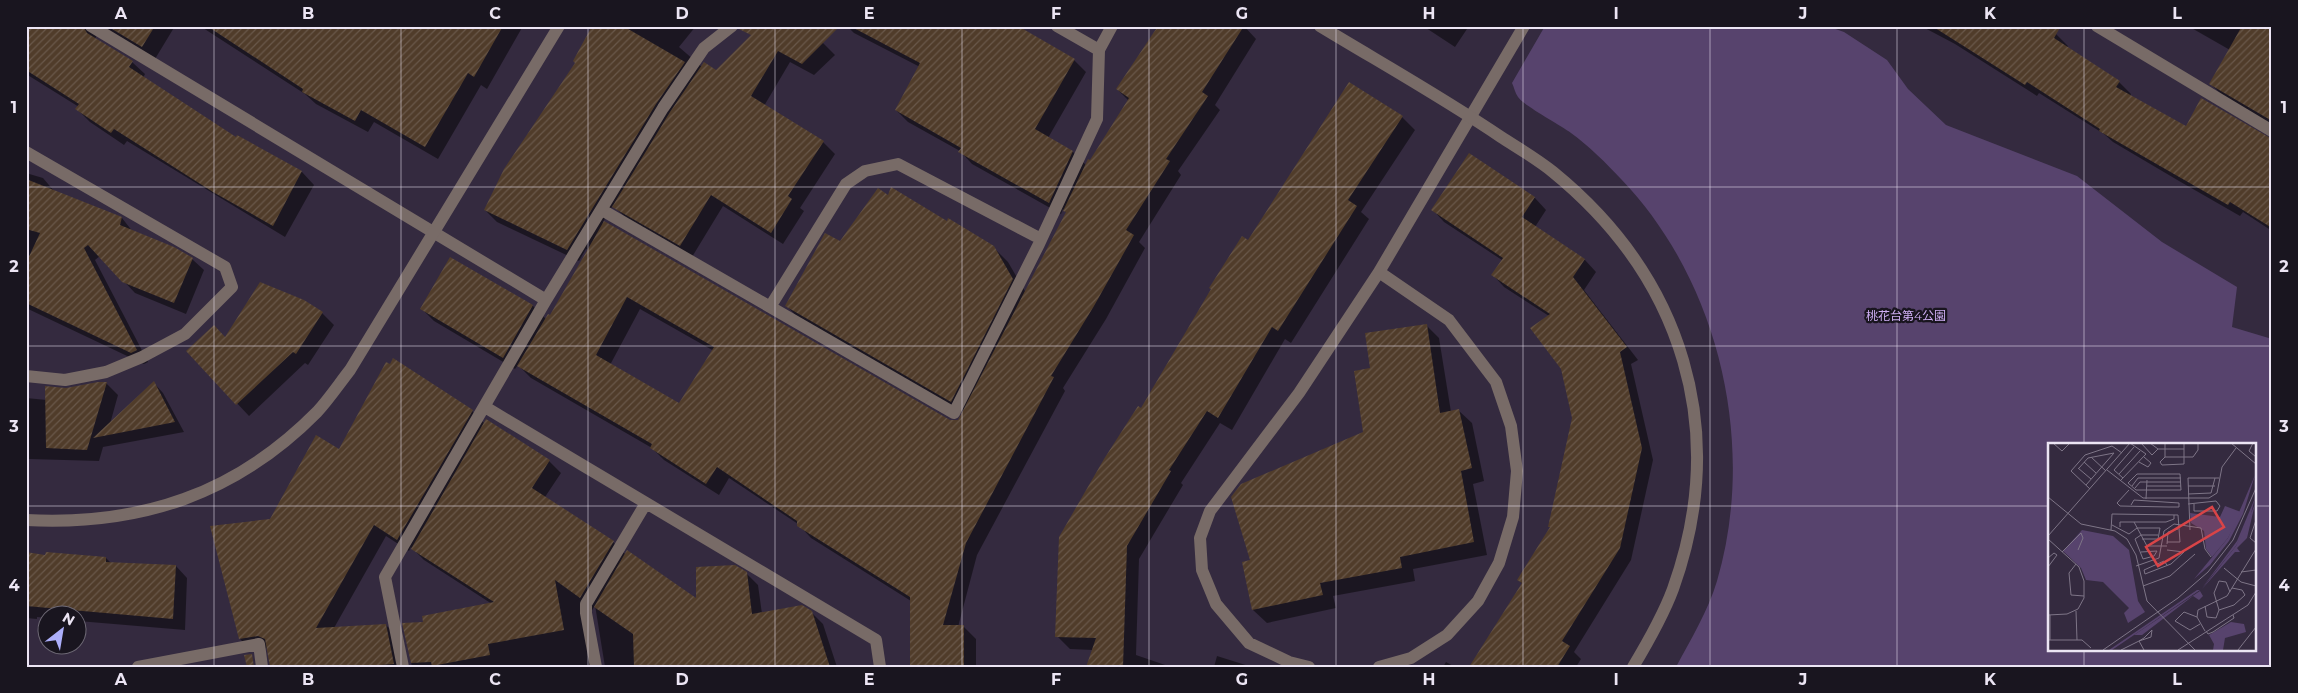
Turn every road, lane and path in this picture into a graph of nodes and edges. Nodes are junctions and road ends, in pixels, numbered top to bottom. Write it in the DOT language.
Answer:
graph roads {
  1 [pos="91,26"];
  2 [pos="559,26"];
  3 [pos="732,26"];
  4 [pos="1056,26"];
  5 [pos="1112,26"];
  6 [pos="1320,26"];
  7 [pos="1524,26"];
  8 [pos="2097,26"];
  9 [pos="1099,50"];
  10 [pos="1470,116"];
  11 [pos="2272,131"];
  12 [pos="26,152"];
  13 [pos="602,210"];
  14 [pos="435,232"];
  15 [pos="1041,239"];
  16 [pos="1379,272"];
  17 [pos="546,300"];
  18 [pos="770,307"];
  19 [pos="26,376"];
  20 [pos="485,407"];
  21 [pos="646,503"];
  22 [pos="26,520"];
  23 [pos="138,667"];
  24 [pos="262,667"];
  25 [pos="404,667"];
  26 [pos="596,667"];
  27 [pos="880,667"];
  28 [pos="1309,667"];
  29 [pos="1379,667"];
  30 [pos="1633,667"];
  1 -- 14 [label="street"];
  2 -- 14 [label="street"];
  3 -- 13 [label="street"];
  4 -- 9 [label="street"];
  5 -- 9 [label="street"];
  6 -- 10 [label="street"];
  7 -- 10 [label="street"];
  8 -- 11 [label="street"];
  9 -- 15 [label="street"];
  10 -- 16 [label="street"];
  10 -- 30 [label="street"];
  12 -- 19 [label="street"];
  13 -- 17 [label="street"];
  13 -- 18 [label="street"];
  14 -- 17 [label="street"];
  14 -- 22 [label="street"];
  15 -- 18 [label="street"];
  15 -- 18 [label="street"];
  16 -- 28 [label="street"];
  16 -- 29 [label="street"];
  17 -- 20 [label="street"];
  20 -- 21 [label="street"];
  20 -- 25 [label="street"];
  21 -- 26 [label="street"];
  21 -- 27 [label="street"];
  23 -- 24 [label="street"];
}
